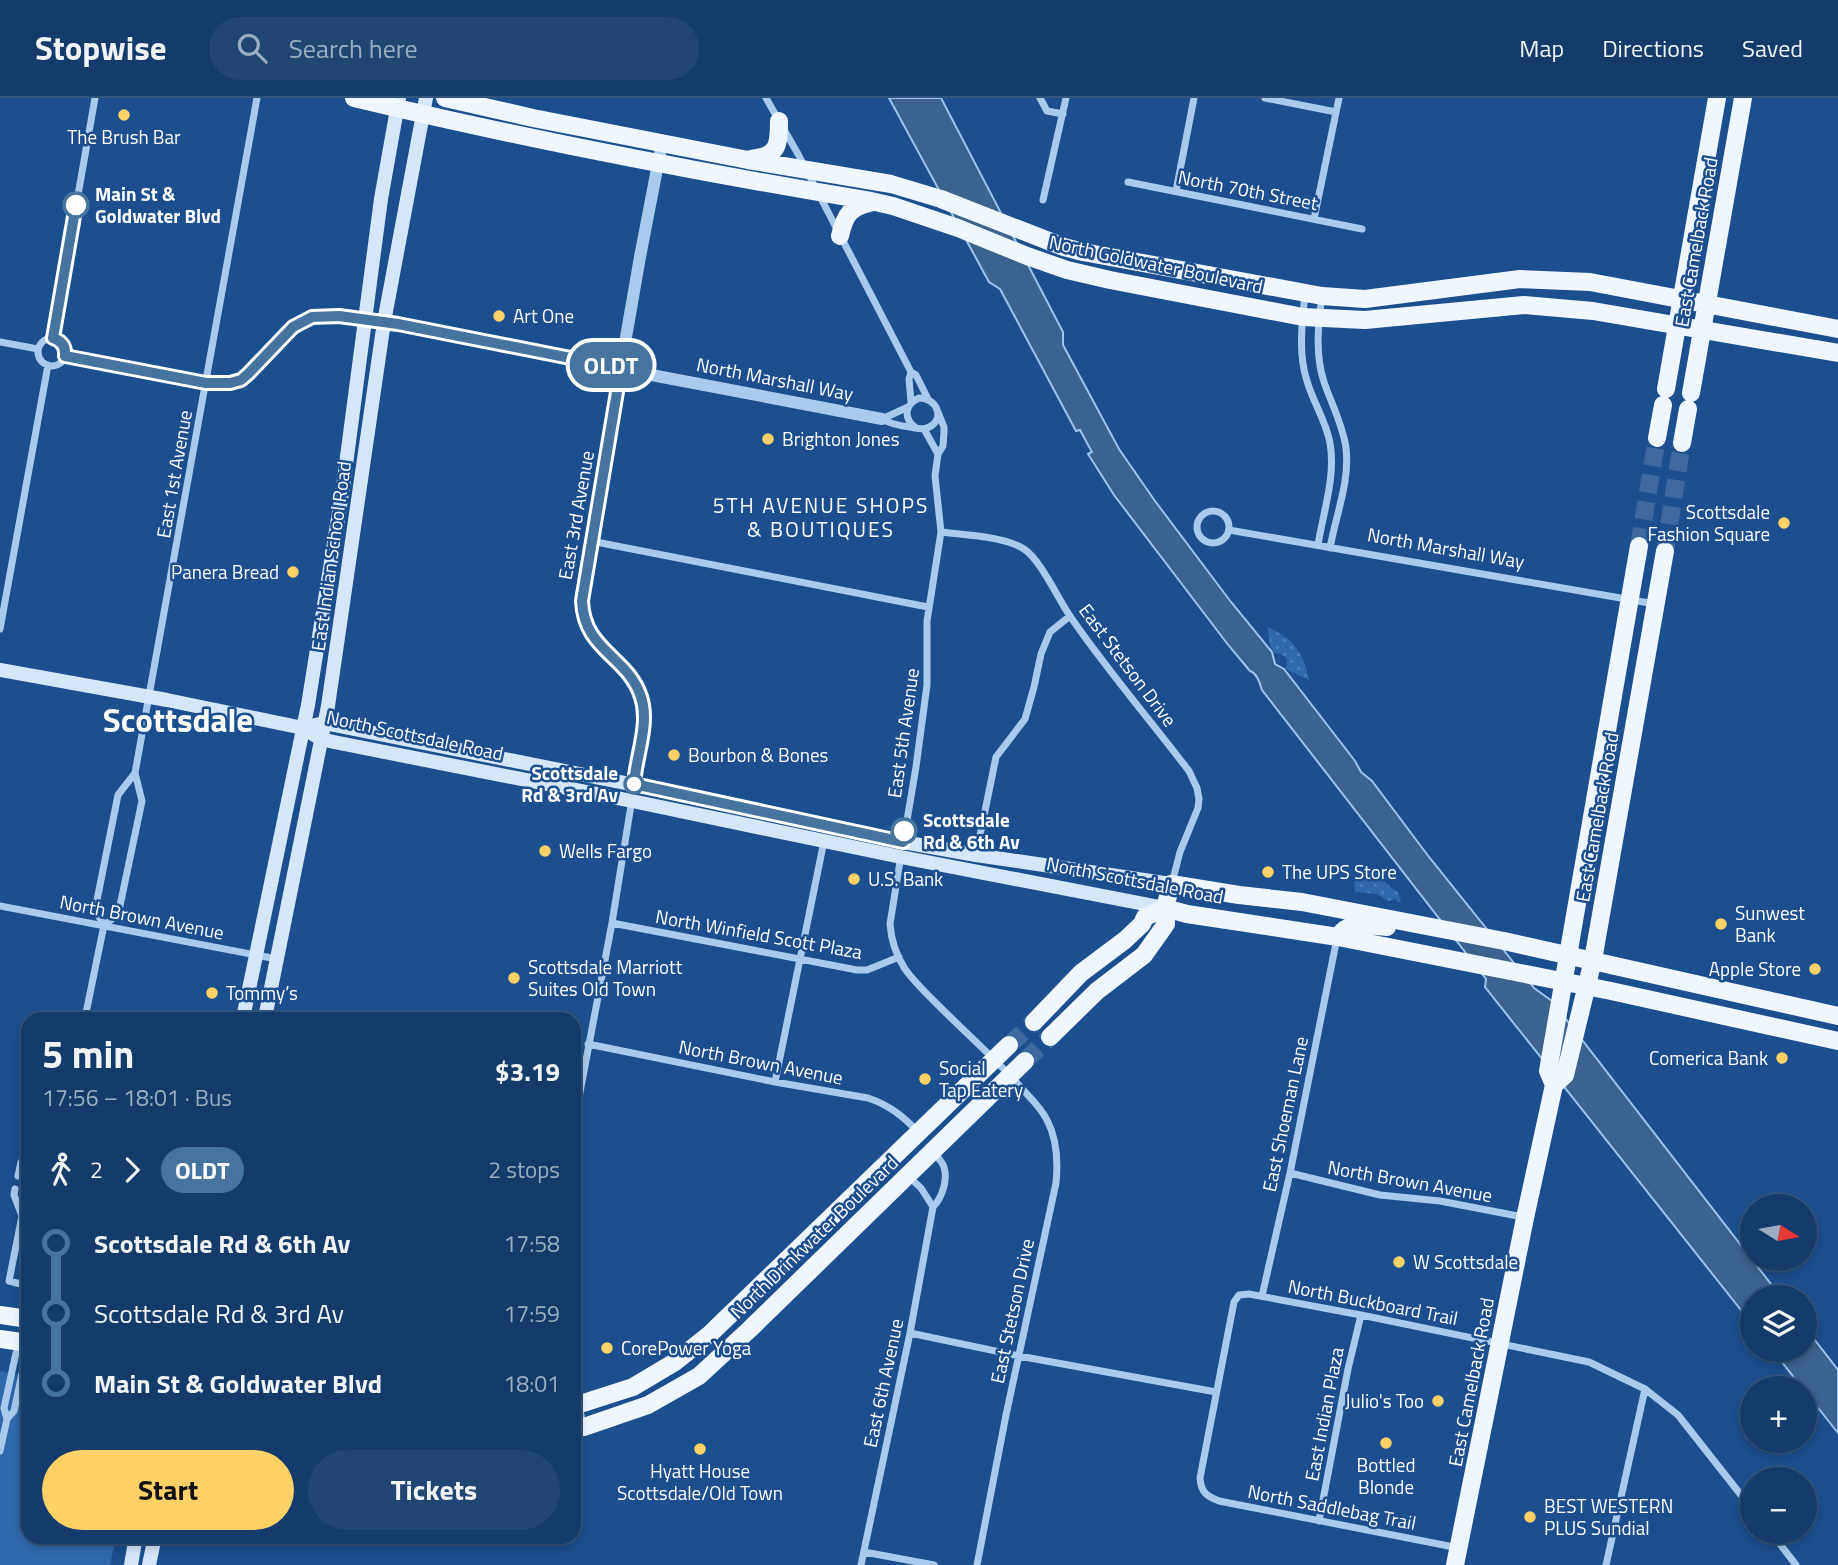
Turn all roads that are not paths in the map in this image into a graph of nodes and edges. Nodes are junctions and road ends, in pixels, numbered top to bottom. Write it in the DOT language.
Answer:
graph roads {
  1 [pos="95,98"];
  2 [pos="257,98"];
  3 [pos="354,98"];
  4 [pos="445,98"];
  5 [pos="766,98"];
  6 [pos="1040,98"];
  7 [pos="1066,98"];
  8 [pos="1194,98"];
  9 [pos="1265,98"];
  10 [pos="1339,98"];
  11 [pos="1717,98"];
  12 [pos="1743,98"];
  13 [pos="398,103"];
  14 [pos="425,106"];
  15 [pos="1336,113"];
  16 [pos="1063,114"];
  17 [pos="779,121"];
  18 [pos="662,143"];
  19 [pos="748,160"];
  20 [pos="658,164"];
  21 [pos="806,170"];
  22 [pos="1128,182"];
  23 [pos="1176,191"];
  24 [pos="817,192"];
  25 [pos="1043,200"];
  26 [pos="874,202"];
  27 [pos="1314,219"];
  28 [pos="1362,229"];
  29 [pos="840,236"];
  30 [pos="1313,295"];
  31 [pos="1681,299"];
  32 [pos="1707,304"];
  33 [pos="1311,317"];
  34 [pos="365,319"];
  35 [pos="384,322"];
  36 [pos="1676,326"];
  37 [pos="1838,329"];
  38 [pos="1702,330"];
  39 [pos="53,338"];
  40 [pos="0,342"];
  41 [pos="1838,345"];
  42 [pos="38,349"];
  43 [pos="1819,350"];
  44 [pos="1838,353"];
  45 [pos="65,356"];
  46 [pos="48,365"];
  47 [pos="621,368"];
  48 [pos="911,372"];
  49 [pos="206,383"];
  50 [pos="928,399"];
  51 [pos="909,405"];
  52 [pos="938,412"];
  53 [pos="882,419"];
  54 [pos="919,428"];
  55 [pos="1657,438"];
  56 [pos="1682,443"];
  57 [pos="938,454"];
  58 [pos="1229,530"];
  59 [pos="941,532"];
  60 [pos="591,541"];
  61 [pos="1318,545"];
  62 [pos="1639,547"];
  63 [pos="1330,548"];
  64 [pos="332,550"];
  65 [pos="1665,551"];
  66 [pos="351,553"];
  67 [pos="1630,600"];
  68 [pos="1656,604"];
  69 [pos="928,607"];
  70 [pos="1070,616"];
  71 [pos="0,629"];
  72 [pos="0,670"];
  73 [pos="149,696"];
  74 [pos="324,723"];
  75 [pos="303,728"];
  76 [pos="321,739"];
  77 [pos="135,774"];
  78 [pos="634,784"];
  79 [pos="632,801"];
  80 [pos="824,841"];
  81 [pos="903,842"];
  82 [pos="976,855"];
  83 [pos="901,857"];
  84 [pos="1171,884"];
  85 [pos="0,906"];
  86 [pos="1166,908"];
  87 [pos="612,923"];
  88 [pos="104,925"];
  89 [pos="1422,925"];
  90 [pos="1338,937"];
  91 [pos="256,954"];
  92 [pos="1569,954"];
  93 [pos="899,957"];
  94 [pos="277,959"];
  95 [pos="800,960"];
  96 [pos="1593,960"];
  97 [pos="1563,989"];
  98 [pos="1585,995"];
  99 [pos="86,1012"];
  100 [pos="244,1012"];
  101 [pos="266,1012"];
  102 [pos="1838,1016"];
  103 [pos="1034,1022"];
  104 [pos="1050,1037"];
  105 [pos="1838,1041"];
  106 [pos="588,1044"];
  107 [pos="1009,1045"];
  108 [pos="994,1060"];
  109 [pos="1025,1061"];
  110 [pos="1010,1076"];
  111 [pos="581,1080"];
  112 [pos="775,1082"];
  113 [pos="1554,1085"];
  114 [pos="919,1132"];
  115 [pos="933,1152"];
  116 [pos="21,1162"];
  117 [pos="1290,1173"];
  118 [pos="18,1176"];
  119 [pos="908,1176"];
  120 [pos="15,1189"];
  121 [pos="933,1208"];
  122 [pos="21,1213"];
  123 [pos="1525,1217"];
  124 [pos="21,1221"];
  125 [pos="21,1284"];
  126 [pos="1262,1296"];
  127 [pos="0,1315"];
  128 [pos="1361,1315"];
  129 [pos="21,1316"];
  130 [pos="910,1333"];
  131 [pos="0,1339"];
  132 [pos="21,1342"];
  133 [pos="1501,1344"];
  134 [pos="21,1348"];
  135 [pos="1019,1356"];
  136 [pos="1645,1389"];
  137 [pos="1216,1392"];
  138 [pos="581,1405"];
  139 [pos="581,1426"];
  140 [pos="0,1451"];
  141 [pos="1740,1493"];
  142 [pos="1319,1521"];
  143 [pos="135,1544"];
  144 [pos="153,1544"];
  145 [pos="1780,1544"];
  146 [pos="864,1552"];
  147 [pos="1457,1557"];
  148 [pos="131,1565"];
  149 [pos="149,1565"];
  150 [pos="861,1565"];
  151 [pos="934,1565"];
  152 [pos="977,1565"];
  153 [pos="1606,1565"];
  154 [pos="1796,1565"];
  1 -- 39 [label="street"];
  2 -- 49 [label="street, East 1st Avenue"];
  3 -- 13 [label="main road, North Goldwater Boulevard"];
  4 -- 18 [label="main road, North Goldwater Boulevard"];
  5 -- 17 [label="street"];
  6 -- 16 [label="street"];
  7 -- 16 [label="street"];
  8 -- 23 [label="street"];
  9 -- 15 [label="street"];
  10 -- 15 [label="street"];
  11 -- 31 [label="main road, East Camelback Road"];
  12 -- 32 [label="main road, East Camelback Road"];
  13 -- 14 [label="main road, North Goldwater Boulevard"];
  13 -- 34 [label="main road, East Indian School Road"];
  14 -- 20 [label="main road, North Goldwater Boulevard"];
  14 -- 35 [label="main road, East Indian School Road"];
  15 -- 27 [label="street"];
  16 -- 25 [label="street"];
  17 -- 19 [label="main road"];
  17 -- 21 [label="street"];
  18 -- 19 [label="main road, North Goldwater Boulevard"];
  18 -- 20 [label="street, East 3rd Avenue"];
  19 -- 21 [label="main road, North Goldwater Boulevard"];
  20 -- 24 [label="main road, North Goldwater Boulevard"];
  20 -- 47 [label="street, East 3rd Avenue"];
  21 -- 24 [label="street"];
  21 -- 30 [label="main road, North Goldwater Boulevard"];
  22 -- 23 [label="street, North 70th Street"];
  23 -- 27 [label="street, North 70th Street"];
  24 -- 26 [label="main road, North Goldwater Boulevard"];
  24 -- 29 [label="street"];
  26 -- 29 [label="main road"];
  26 -- 33 [label="main road, North Goldwater Boulevard"];
  27 -- 28 [label="street, North 70th Street"];
  29 -- 48 [label="street"];
  30 -- 31 [label="main road, North Goldwater Boulevard"];
  30 -- 33 [label="street"];
  30 -- 33 [label="street"];
  31 -- 32 [label="main road, North Goldwater Boulevard"];
  31 -- 36 [label="main road, East Camelback Road"];
  32 -- 37 [label="main road, North Goldwater Boulevard"];
  32 -- 38 [label="main road, East Camelback Road"];
  33 -- 36 [label="main road, North Goldwater Boulevard"];
  33 -- 61 [label="street"];
  33 -- 63 [label="street"];
  34 -- 35 [label="street, North Marshall Way"];
  34 -- 49 [label="street, North Marshall Way"];
  34 -- 64 [label="main road, East Indian School Road"];
  35 -- 47 [label="street, North Marshall Way"];
  35 -- 66 [label="main road, East Indian School Road"];
  36 -- 38 [label="main road, North Goldwater Boulevard"];
  36 -- 55 [label="main road, East Camelback Road"];
  38 -- 43 [label="main road, North Goldwater Boulevard"];
  38 -- 56 [label="main road, East Camelback Road"];
  39 -- 42 [label="street"];
  39 -- 45 [label="street"];
  40 -- 42 [label="street"];
  41 -- 43 [label="main road"];
  42 -- 46 [label="street"];
  43 -- 44 [label="main road, North Goldwater Boulevard"];
  45 -- 46 [label="street"];
  45 -- 49 [label="street, North Marshall Way"];
  46 -- 71 [label="street"];
  47 -- 53 [label="street, North Marshall Way"];
  47 -- 60 [label="street, East 3rd Avenue"];
  48 -- 50 [label="street"];
  48 -- 51 [label="street"];
  49 -- 73 [label="street, East 1st Avenue"];
  50 -- 51 [label="street"];
  50 -- 52 [label="street"];
  51 -- 53 [label="street"];
  51 -- 54 [label="street"];
  52 -- 54 [label="street"];
  52 -- 57 [label="street, East 5th Avenue"];
  53 -- 54 [label="street, North Marshall Way"];
  54 -- 57 [label="street"];
  57 -- 59 [label="street, East 5th Avenue"];
  58 -- 58 [label="street"];
  58 -- 61 [label="street, North Marshall Way"];
  59 -- 69 [label="street, East 5th Avenue"];
  59 -- 70 [label="street, East Stetson Drive"];
  60 -- 69 [label="street"];
  60 -- 78 [label="street, East 3rd Avenue"];
  61 -- 63 [label="street, North Marshall Way"];
  62 -- 67 [label="main road, East Camelback Road"];
  63 -- 67 [label="street, North Marshall Way"];
  64 -- 66 [label="main road"];
  64 -- 75 [label="main road, East Indian School Road"];
  65 -- 68 [label="main road, East Camelback Road"];
  66 -- 74 [label="main road, East Indian School Road"];
  67 -- 68 [label="street, North Marshall Way"];
  67 -- 92 [label="main road, East Camelback Road"];
  68 -- 96 [label="main road, East Camelback Road"];
  69 -- 81 [label="street, East 5th Avenue"];
  70 -- 82 [label="street"];
  70 -- 84 [label="street, East Stetson Drive"];
  72 -- 73 [label="main road, North Scottsdale Road"];
  73 -- 75 [label="main road, North Scottsdale Road"];
  73 -- 77 [label="street, East 1st Avenue"];
  74 -- 75 [label="main road, North Scottsdale Road"];
  74 -- 76 [label="main road, East Indian School Road"];
  74 -- 78 [label="main road, North Scottsdale Road"];
  75 -- 76 [label="main road, North Scottsdale Road"];
  75 -- 91 [label="main road, East Indian School Road"];
  76 -- 79 [label="main road, North Scottsdale Road"];
  76 -- 94 [label="main road, East Indian School Road"];
  77 -- 88 [label="street, East 1st Avenue"];
  77 -- 88 [label="street, East 1st Avenue"];
  78 -- 79 [label="street, East 3rd Avenue"];
  78 -- 81 [label="main road, North Scottsdale Road"];
  79 -- 80 [label="main road, North Scottsdale Road"];
  79 -- 87 [label="street, East 3rd Avenue"];
  80 -- 83 [label="main road, North Scottsdale Road"];
  80 -- 95 [label="street"];
  81 -- 82 [label="main road, North Scottsdale Road"];
  81 -- 83 [label="street, East 5th Avenue"];
  82 -- 84 [label="main road, North Scottsdale Road"];
  83 -- 86 [label="main road, North Scottsdale Road"];
  83 -- 93 [label="street, East 5th Avenue"];
  84 -- 86 [label="main road"];
  84 -- 89 [label="main road, North Scottsdale Road"];
  85 -- 88 [label="street, North Brown Avenue"];
  86 -- 90 [label="main road, North Scottsdale Road"];
  86 -- 103 [label="main road"];
  86 -- 104 [label="main road"];
  87 -- 95 [label="street, North Winfield Scott Plaza"];
  87 -- 106 [label="street, East 3rd Avenue"];
  88 -- 91 [label="street, North Brown Avenue"];
  88 -- 99 [label="street, East 1st Avenue"];
  89 -- 90 [label="main road"];
  89 -- 92 [label="main road, North Scottsdale Road"];
  90 -- 97 [label="main road, North Scottsdale Road"];
  90 -- 117 [label="street, East Shoeman Lane"];
  91 -- 94 [label="street, North Brown Avenue"];
  91 -- 100 [label="main road, East Indian School Road"];
  92 -- 96 [label="main road, North Scottsdale Road"];
  92 -- 97 [label="main road, East Camelback Road"];
  93 -- 95 [label="street, North Winfield Scott Plaza"];
  93 -- 108 [label="street, East 5th Avenue"];
  94 -- 101 [label="main road, East Indian School Road"];
  95 -- 112 [label="street"];
  96 -- 98 [label="main road, East Camelback Road"];
  96 -- 102 [label="main road, North Scottsdale Road"];
  97 -- 98 [label="main road, North Scottsdale Road"];
  97 -- 113 [label="main road, East Camelback Road"];
  98 -- 105 [label="main road, North Scottsdale Road"];
  98 -- 113 [label="main road, East Camelback Road"];
  106 -- 111 [label="street, East 3rd Avenue"];
  106 -- 112 [label="street, North Brown Avenue"];
  107 -- 108 [label="main road, North Drinkwater Boulevard"];
  108 -- 110 [label="street"];
  108 -- 114 [label="main road, North Drinkwater Boulevard"];
  109 -- 110 [label="main road, North Drinkwater Boulevard"];
  110 -- 115 [label="main road, North Drinkwater Boulevard"];
  110 -- 135 [label="street, East Stetson Drive"];
  112 -- 114 [label="street, North Brown Avenue"];
  113 -- 123 [label="main road, East Camelback Road"];
  114 -- 138 [label="main road, North Drinkwater Boulevard"];
  115 -- 119 [label="main road, North Drinkwater Boulevard"];
  115 -- 121 [label="street, East 6th Avenue"];
  116 -- 118 [label="street"];
  117 -- 123 [label="street, North Brown Avenue"];
  117 -- 126 [label="street, East Shoeman Lane"];
  119 -- 121 [label="street"];
  119 -- 139 [label="main road, North Drinkwater Boulevard"];
  120 -- 122 [label="street"];
  121 -- 130 [label="street, East 6th Avenue"];
  123 -- 133 [label="main road, East Camelback Road"];
  124 -- 125 [label="street"];
  126 -- 128 [label="street, North Buckboard Trail"];
  126 -- 137 [label="street, North Buckboard Trail"];
  127 -- 129 [label="main road"];
  128 -- 133 [label="street, North Buckboard Trail"];
  128 -- 142 [label="street, East Indian Plaza"];
  130 -- 135 [label="street"];
  130 -- 146 [label="street, East 6th Avenue"];
  131 -- 132 [label="main road"];
  133 -- 136 [label="street, North Buckboard Trail"];
  133 -- 147 [label="main road, East Camelback Road"];
  134 -- 140 [label="street"];
  135 -- 137 [label="street"];
  135 -- 152 [label="street, East Stetson Drive"];
  136 -- 141 [label="street, North Buckboard Trail"];
  136 -- 153 [label="street"];
  137 -- 142 [label="street, North Saddlebag Trail"];
  142 -- 147 [label="street, North Saddlebag Trail"];
  143 -- 148 [label="main road"];
  144 -- 149 [label="main road"];
  145 -- 154 [label="street"];
  146 -- 150 [label="street, East 6th Avenue"];
  146 -- 151 [label="street"];
}
